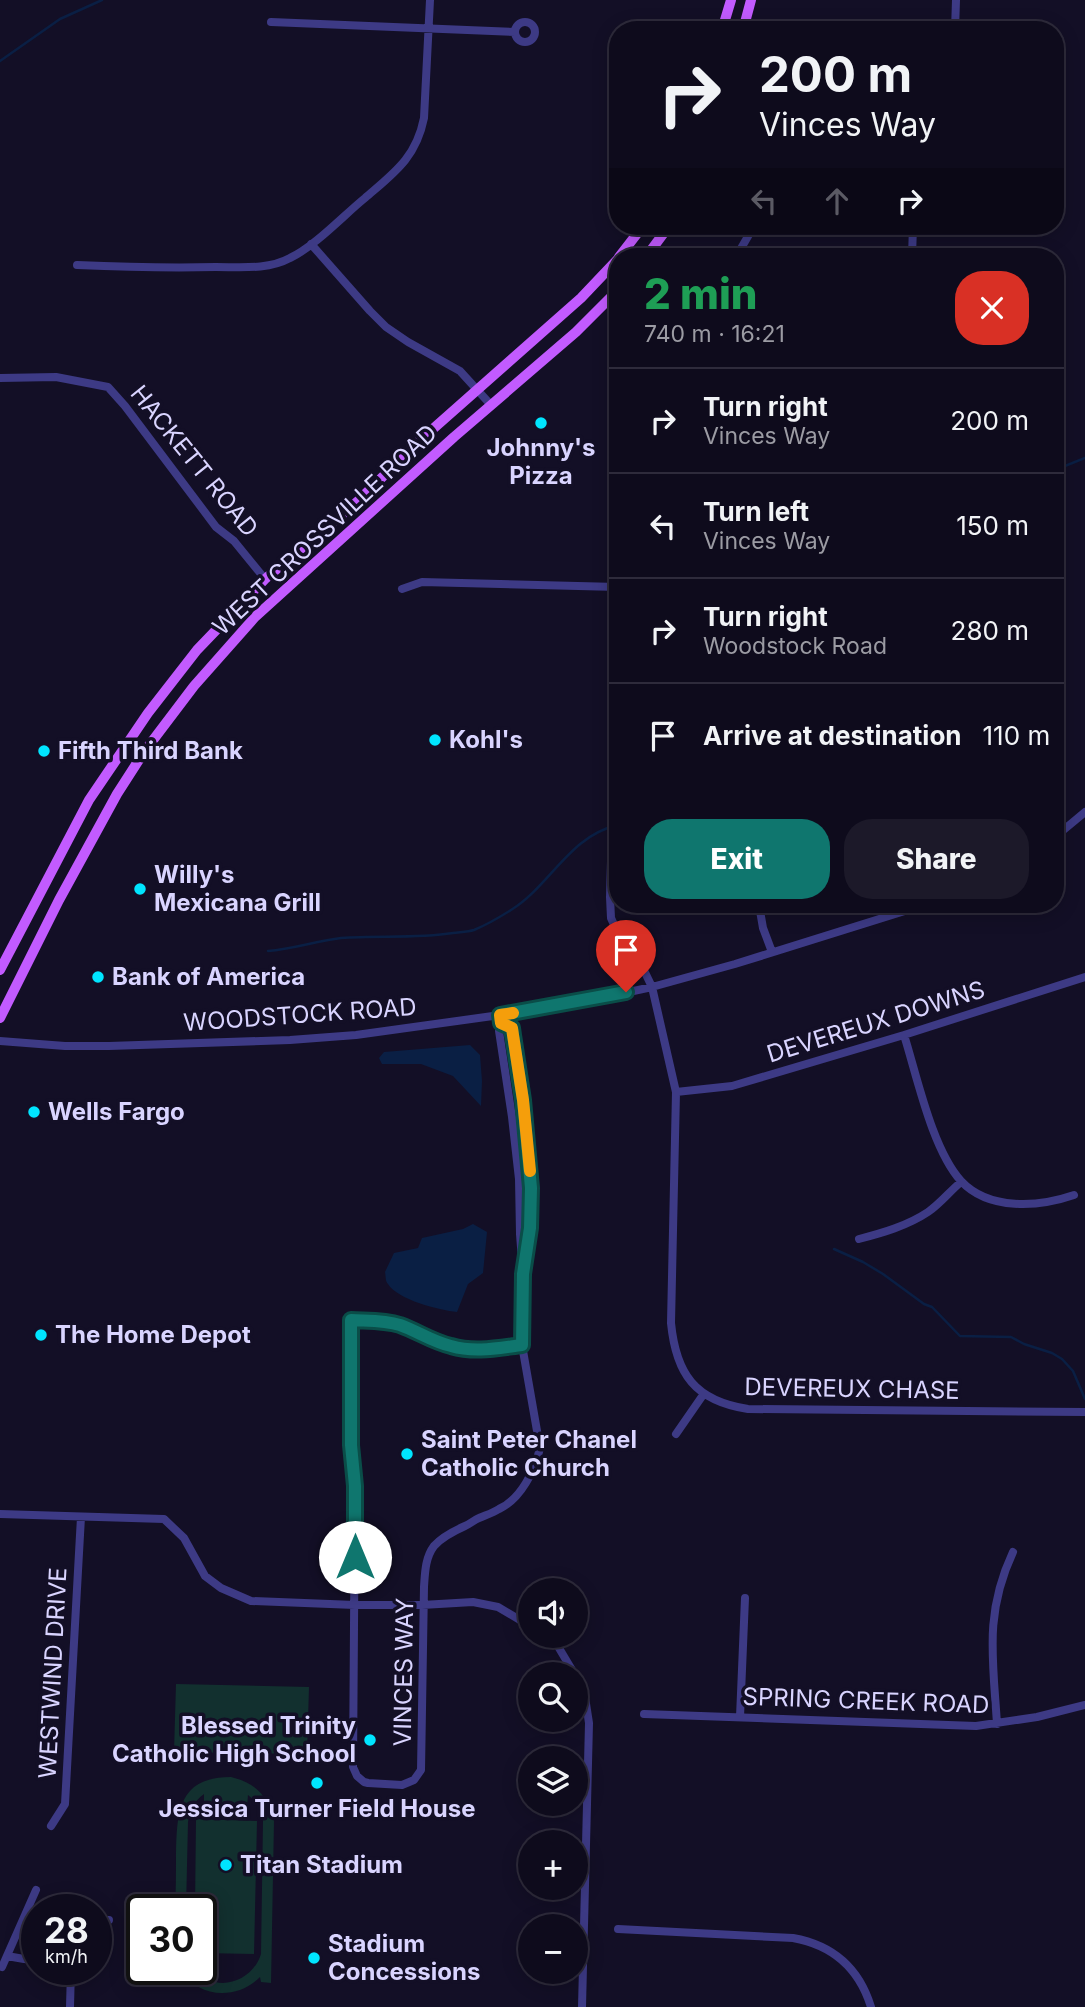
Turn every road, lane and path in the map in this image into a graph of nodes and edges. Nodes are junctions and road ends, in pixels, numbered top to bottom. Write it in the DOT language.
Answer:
graph roads {
  1 [pos="430,0"];
  2 [pos="731,0"];
  3 [pos="751,0"];
  4 [pos="956,0"];
  5 [pos="725,21"];
  6 [pos="745,21"];
  7 [pos="956,21"];
  8 [pos="271,22"];
  9 [pos="428,27"];
  10 [pos="515,32"];
  11 [pos="311,244"];
  12 [pos="77,265"];
  13 [pos="609,268"];
  14 [pos="609,299"];
  15 [pos="0,378"];
  16 [pos="477,389"];
  17 [pos="491,405"];
  18 [pos="265,579"];
  19 [pos="609,587"];
  20 [pos="402,589"];
  21 [pos="1085,812"];
  22 [pos="1064,830"];
  23 [pos="611,913"];
  24 [pos="760,913"];
  25 [pos="898,913"];
  26 [pos="772,952"];
  27 [pos="0,970"];
  28 [pos="1085,977"];
  29 [pos="652,987"];
  30 [pos="0,1018"];
  31 [pos="501,1019"];
  32 [pos="904,1035"];
  33 [pos="0,1041"];
  34 [pos="676,1092"];
  35 [pos="961,1182"];
  36 [pos="1073,1195"];
  37 [pos="859,1239"];
  38 [pos="523,1274"];
  39 [pos="522,1345"];
  40 [pos="703,1395"];
  41 [pos="1085,1412"];
  42 [pos="676,1434"];
  43 [pos="0,1514"];
  44 [pos="81,1517"];
  45 [pos="1013,1552"];
  46 [pos="745,1598"];
  47 [pos="424,1604"];
  48 [pos="355,1605"];
  49 [pos="518,1619"];
  50 [pos="1085,1705"];
  51 [pos="645,1714"];
  52 [pos="588,1716"];
  53 [pos="740,1717"];
  54 [pos="997,1724"];
  55 [pos="51,1826"];
  56 [pos="36,1890"];
  57 [pos="34,1894"];
  58 [pos="21,1924"];
  59 [pos="618,1929"];
  60 [pos="8,1956"];
  61 [pos="21,1958"];
  62 [pos="2,1967"];
  63 [pos="71,1985"];
  64 [pos="70,2007"];
  65 [pos="582,2007"];
  66 [pos="871,2007"];
  1 -- 9 [label="street"];
  2 -- 5 [label="main road"];
  3 -- 6 [label="main road"];
  4 -- 7 [label="street"];
  8 -- 9 [label="street"];
  9 -- 10 [label="street"];
  9 -- 11 [label="street"];
  11 -- 12 [label="street"];
  11 -- 16 [label="street"];
  13 -- 16 [label="main road, WEST CROSSVILLE ROAD"];
  14 -- 17 [label="main road, WEST CROSSVILLE ROAD"];
  15 -- 18 [label="street, HACKETT ROAD"];
  16 -- 17 [label="street"];
  16 -- 18 [label="main road, WEST CROSSVILLE ROAD"];
  17 -- 30 [label="main road, WEST CROSSVILLE ROAD"];
  18 -- 27 [label="main road, WEST CROSSVILLE ROAD"];
  19 -- 20 [label="street"];
  21 -- 22 [label="street"];
  23 -- 29 [label="street"];
  24 -- 26 [label="street"];
  25 -- 26 [label="street, WOODSTOCK ROAD"];
  26 -- 29 [label="street, WOODSTOCK ROAD"];
  28 -- 32 [label="street, DEVEREUX DOWNS"];
  29 -- 31 [label="street, WOODSTOCK ROAD"];
  29 -- 34 [label="street"];
  31 -- 33 [label="street, WOODSTOCK ROAD"];
  31 -- 38 [label="street, VINCES WAY"];
  31 -- 38 [label="street, VINCES WAY"];
  32 -- 34 [label="street, DEVEREUX DOWNS"];
  32 -- 35 [label="street"];
  34 -- 40 [label="street"];
  35 -- 36 [label="street"];
  35 -- 37 [label="street"];
  38 -- 39 [label="street, VINCES WAY"];
  39 -- 47 [label="street, VINCES WAY"];
  39 -- 48 [label="street, VINCES WAY"];
  40 -- 41 [label="street, DEVEREUX CHASE"];
  40 -- 42 [label="street"];
  43 -- 44 [label="street"];
  44 -- 48 [label="street"];
  44 -- 55 [label="street, WESTWIND DRIVE"];
  45 -- 54 [label="street"];
  46 -- 53 [label="street"];
  47 -- 48 [label="street"];
  47 -- 48 [label="street, VINCES WAY"];
  47 -- 49 [label="street"];
  50 -- 54 [label="street, SPRING CREEK ROAD"];
  51 -- 53 [label="street, SPRING CREEK ROAD"];
  52 -- 65 [label="street"];
  53 -- 54 [label="street, SPRING CREEK ROAD"];
  56 -- 57 [label="street"];
  58 -- 60 [label="street"];
  59 -- 66 [label="street"];
  60 -- 61 [label="street"];
  60 -- 62 [label="street"];
  63 -- 64 [label="street"];
}
